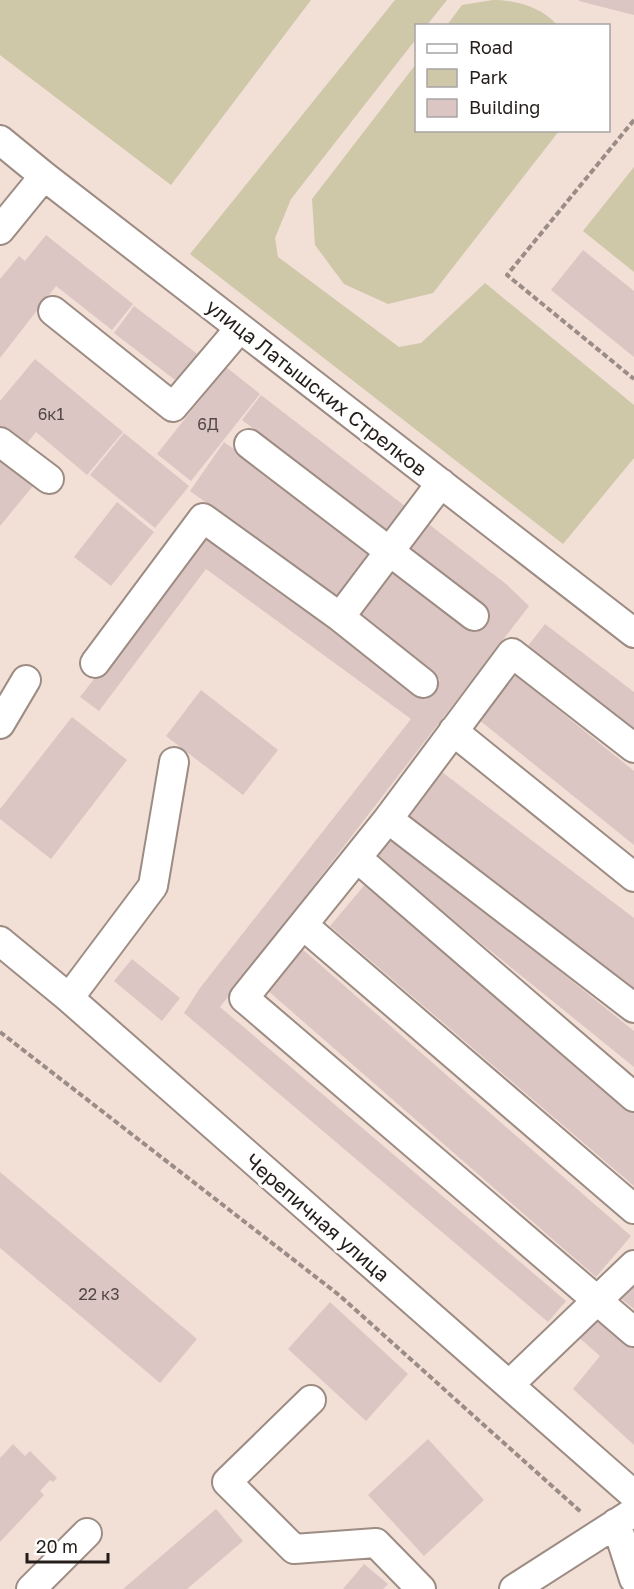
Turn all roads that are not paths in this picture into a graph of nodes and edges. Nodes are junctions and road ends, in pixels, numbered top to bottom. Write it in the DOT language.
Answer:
graph roads {
  1 [pos="0,140"];
  2 [pos="44,176"];
  3 [pos="0,230"];
  4 [pos="53,311"];
  5 [pos="240,328"];
  6 [pos="0,442"];
  7 [pos="249,444"];
  8 [pos="49,479"];
  9 [pos="441,483"];
  10 [pos="389,551"];
  11 [pos="474,616"];
  12 [pos="340,617"];
  13 [pos="634,633"];
  14 [pos="95,663"];
  15 [pos="26,680"];
  16 [pos="423,683"];
  17 [pos="0,724"];
  18 [pos="453,731"];
  19 [pos="634,748"];
  20 [pos="174,762"];
  21 [pos="388,819"];
  22 [pos="357,858"];
  23 [pos="634,877"];
  24 [pos="303,925"];
  25 [pos="0,941"];
  26 [pos="69,998"];
  27 [pos="634,1008"];
  28 [pos="634,1097"];
  29 [pos="634,1209"];
  30 [pos="634,1265"];
  31 [pos="598,1300"];
  32 [pos="634,1332"];
  33 [pos="509,1385"];
  34 [pos="311,1401"];
  35 [pos="634,1495"];
  36 [pos="625,1517"];
  37 [pos="87,1533"];
  38 [pos="634,1579"];
  39 [pos="31,1589"];
  40 [pos="421,1589"];
  41 [pos="514,1589"];
  1 -- 2 [label="street, улица Латышских Стрелков"];
  2 -- 3 [label="street"];
  2 -- 5 [label="street, улица Латышских Стрелков"];
  4 -- 5 [label="street"];
  5 -- 9 [label="street, улица Латышских Стрелков"];
  6 -- 8 [label="street"];
  7 -- 10 [label="street"];
  9 -- 10 [label="street"];
  9 -- 13 [label="street, улица Латышских Стрелков"];
  10 -- 11 [label="street"];
  10 -- 12 [label="street"];
  12 -- 14 [label="street"];
  12 -- 16 [label="street"];
  15 -- 17 [label="street"];
  18 -- 19 [label="street"];
  18 -- 21 [label="street"];
  18 -- 23 [label="street"];
  20 -- 26 [label="street"];
  21 -- 22 [label="street"];
  21 -- 27 [label="street"];
  22 -- 24 [label="street"];
  22 -- 28 [label="street"];
  24 -- 29 [label="street"];
  24 -- 31 [label="street"];
  25 -- 26 [label="street, Черепичная улица"];
  26 -- 33 [label="street, Черепичная улица"];
  30 -- 31 [label="street"];
  31 -- 32 [label="street"];
  31 -- 33 [label="street"];
  33 -- 35 [label="street, Черепичная улица"];
  34 -- 40 [label="street"];
  36 -- 38 [label="street"];
  36 -- 41 [label="street"];
  37 -- 39 [label="street"];
}
